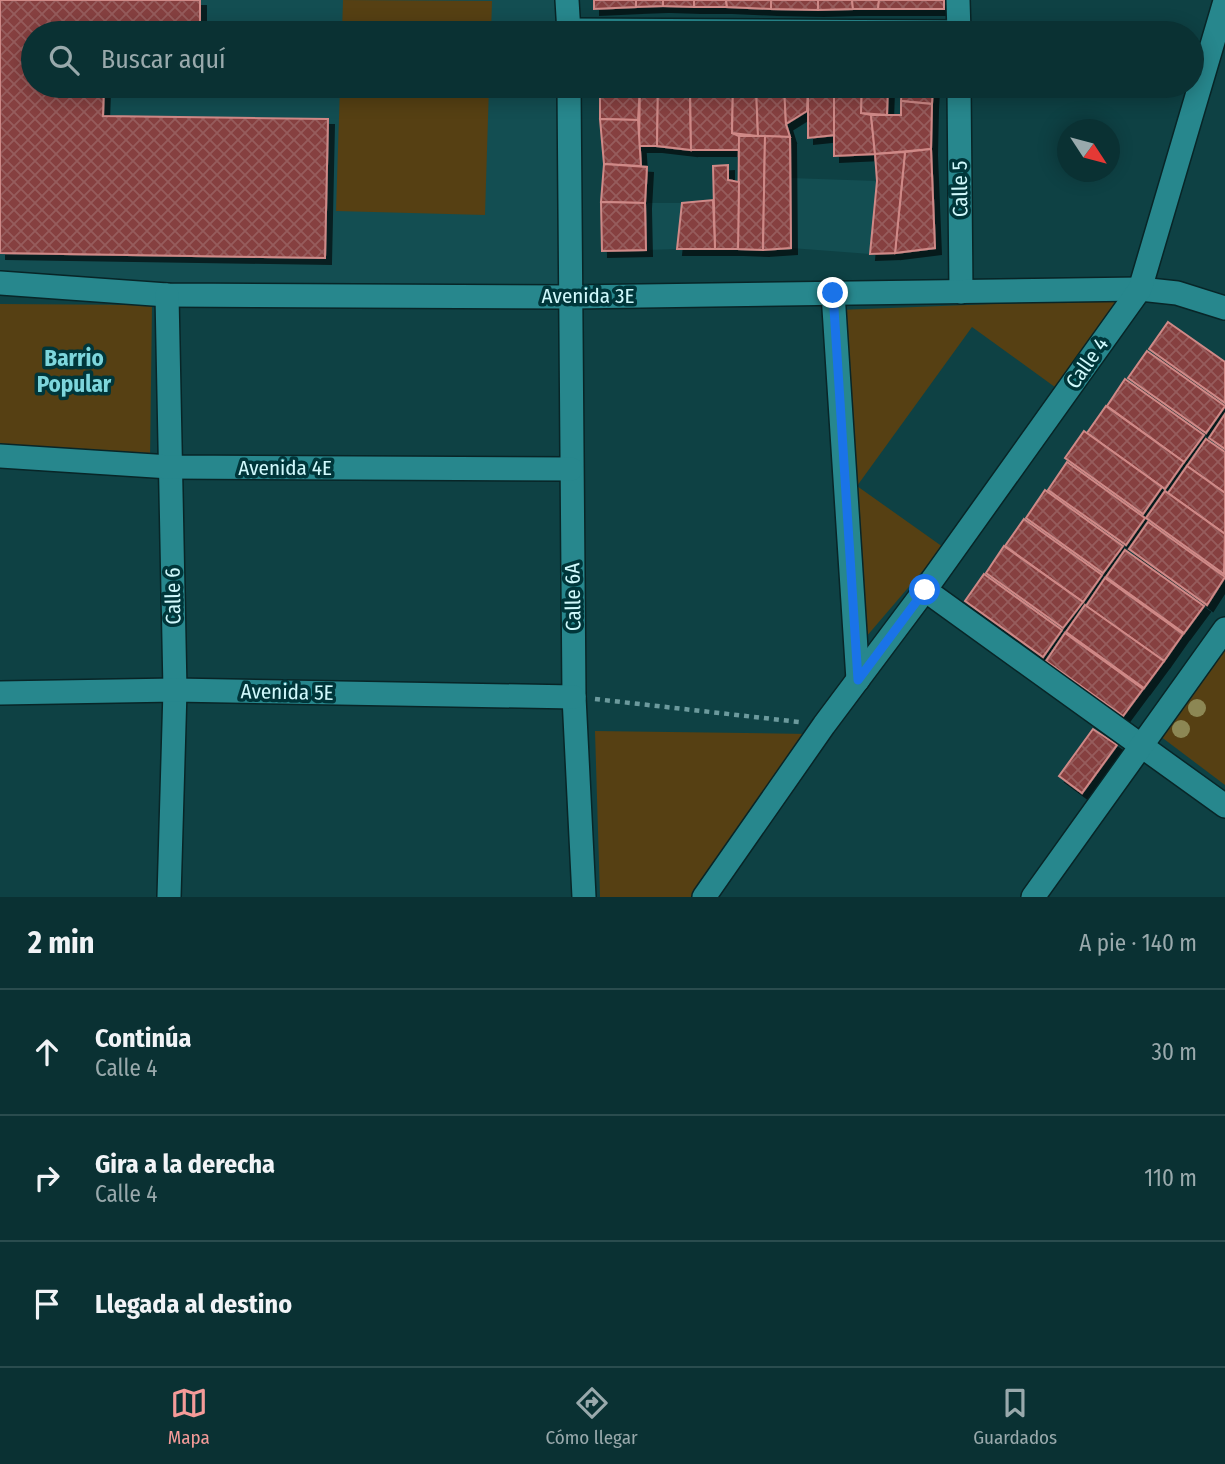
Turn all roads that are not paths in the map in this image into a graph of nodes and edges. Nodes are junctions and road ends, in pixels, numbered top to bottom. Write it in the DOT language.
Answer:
graph roads {
  1 [pos="567,0"];
  2 [pos="958,0"];
  3 [pos="1225,1"];
  4 [pos="568,21"];
  5 [pos="958,21"];
  6 [pos="1204,72"];
  7 [pos="569,98"];
  8 [pos="959,98"];
  9 [pos="1196,98"];
  10 [pos="0,283"];
  11 [pos="1140,289"];
  12 [pos="961,292"];
  13 [pos="833,293"];
  14 [pos="1177,293"];
  15 [pos="167,295"];
  16 [pos="571,297"];
  17 [pos="1225,308"];
  18 [pos="1225,326"];
  19 [pos="0,456"];
  20 [pos="170,467"];
  21 [pos="571,469"];
  22 [pos="925,590"];
  23 [pos="1225,629"];
  24 [pos="858,680"];
  25 [pos="175,690"];
  26 [pos="0,693"];
  27 [pos="574,697"];
  28 [pos="1140,745"];
  29 [pos="1225,806"];
  30 [pos="170,897"];
  31 [pos="584,897"];
  32 [pos="704,897"];
  33 [pos="1033,897"];
  1 -- 4 [label="street"];
  2 -- 5 [label="street"];
  3 -- 6 [label="street, Calle 4"];
  7 -- 16 [label="street"];
  8 -- 12 [label="street, Calle 5"];
  9 -- 11 [label="street, Calle 4"];
  10 -- 15 [label="street, Avenida 3E"];
  11 -- 12 [label="street, Avenida 3E"];
  11 -- 14 [label="street, Avenida 3E"];
  11 -- 22 [label="street, Calle 4"];
  12 -- 13 [label="street, Avenida 3E"];
  13 -- 16 [label="street, Avenida 3E"];
  13 -- 24 [label="street"];
  14 -- 17 [label="street, Avenida 3E"];
  14 -- 18 [label="street, Avenida 3E"];
  15 -- 16 [label="street, Avenida 3E"];
  15 -- 20 [label="street, Calle 6"];
  16 -- 21 [label="street, Calle 6A"];
  19 -- 20 [label="street, Avenida 4E"];
  20 -- 21 [label="street, Avenida 4E"];
  20 -- 25 [label="street, Calle 6"];
  21 -- 27 [label="street, Calle 6A"];
  22 -- 24 [label="street, Calle 4"];
  22 -- 28 [label="street"];
  23 -- 28 [label="street"];
  24 -- 32 [label="street, Calle 4"];
  25 -- 26 [label="street, Avenida 5E"];
  25 -- 27 [label="street, Avenida 5E"];
  25 -- 30 [label="street, Calle 6"];
  27 -- 31 [label="street, Calle 6A"];
  28 -- 29 [label="street"];
  28 -- 33 [label="street"];
}
